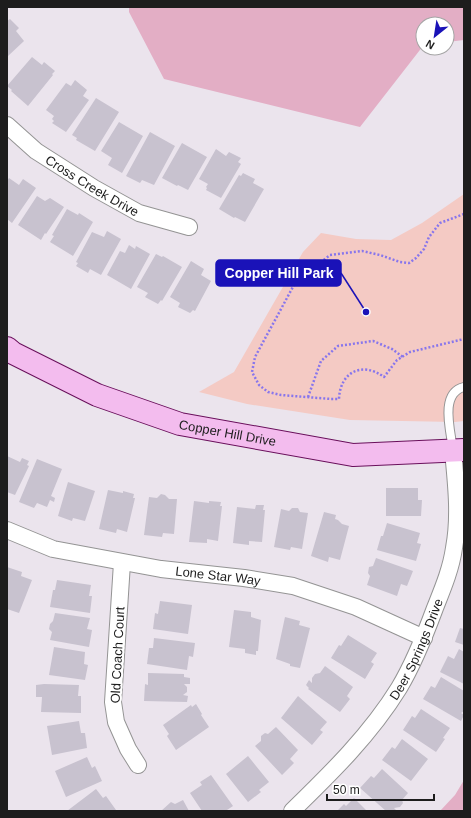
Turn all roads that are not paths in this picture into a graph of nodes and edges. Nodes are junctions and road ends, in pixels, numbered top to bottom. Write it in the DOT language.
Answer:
graph roads {
  1 [pos="7,124"];
  2 [pos="189,227"];
  3 [pos="7,348"];
  4 [pos="464,387"];
  5 [pos="459,451"];
  6 [pos="7,530"];
  7 [pos="122,563"];
  8 [pos="424,638"];
  9 [pos="138,765"];
  10 [pos="292,811"];
  1 -- 2 [label="street, Cross Creek Drive"];
  3 -- 5 [label="main road, Copper Hill Drive"];
  4 -- 5 [label="lane"];
  5 -- 8 [label="street, Deer Springs Drive"];
  6 -- 7 [label="street, Lone Star Way"];
  7 -- 8 [label="street, Lone Star Way"];
  7 -- 9 [label="street, Old Coach Court"];
  8 -- 10 [label="street, Deer Springs Drive"];
}
